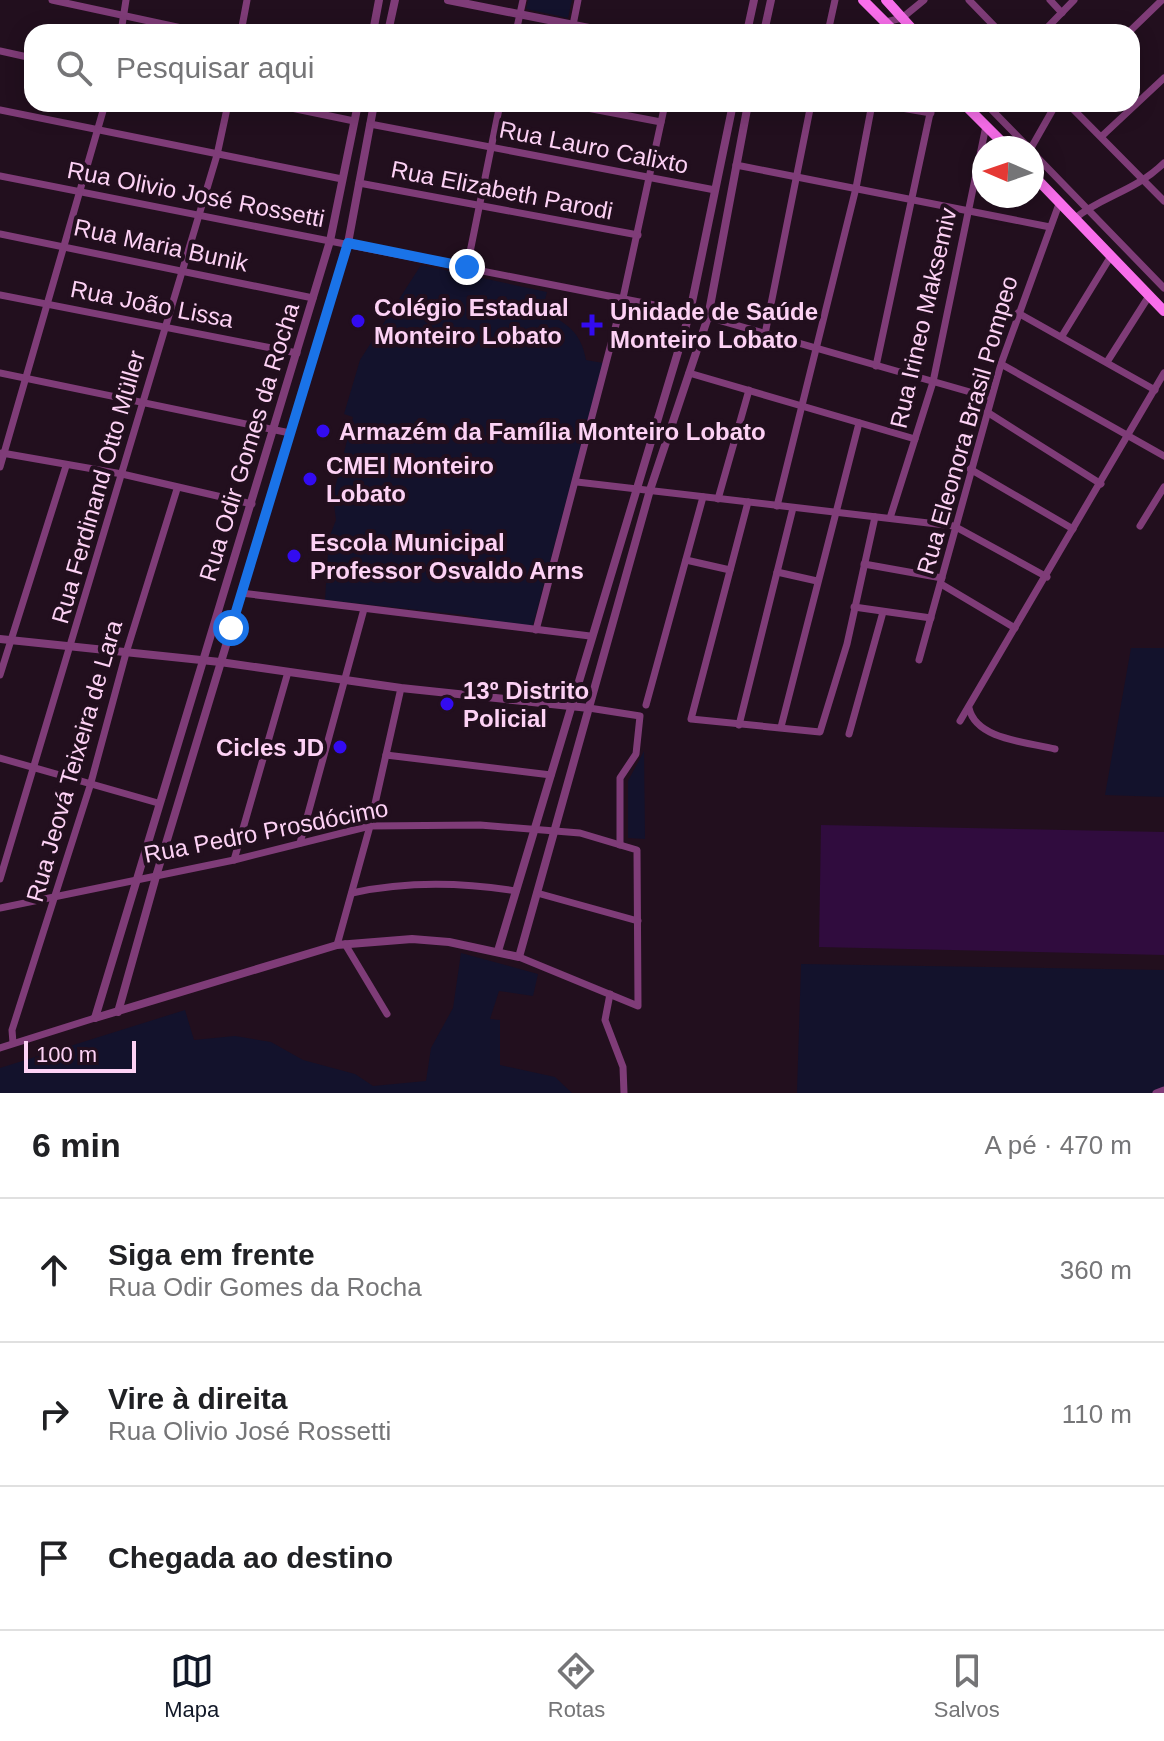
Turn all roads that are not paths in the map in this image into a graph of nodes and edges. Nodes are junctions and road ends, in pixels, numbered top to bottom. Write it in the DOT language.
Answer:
graph roads {
  1 [pos="52,0"];
  2 [pos="126,0"];
  3 [pos="247,0"];
  4 [pos="379,0"];
  5 [pos="395,0"];
  6 [pos="448,0"];
  7 [pos="523,0"];
  8 [pos="578,0"];
  9 [pos="754,0"];
  10 [pos="771,0"];
  11 [pos="835,0"];
  12 [pos="863,0"];
  13 [pos="886,0"];
  14 [pos="924,0"];
  15 [pos="969,0"];
  16 [pos="1050,0"];
  17 [pos="1074,0"];
  18 [pos="1162,0"];
  19 [pos="467,2"];
  20 [pos="1062,13"];
  21 [pos="520,15"];
  22 [pos="123,16"];
  23 [pos="902,18"];
  24 [pos="882,20"];
  25 [pos="122,24"];
  26 [pos="162,24"];
  27 [pos="242,24"];
  28 [pos="374,24"];
  29 [pos="390,24"];
  30 [pos="518,24"];
  31 [pos="568,24"];
  32 [pos="573,24"];
  33 [pos="749,24"];
  34 [pos="766,24"];
  35 [pos="830,24"];
  36 [pos="886,24"];
  37 [pos="908,24"];
  38 [pos="992,24"];
  39 [pos="1051,24"];
  40 [pos="1137,24"];
  41 [pos="0,51"];
  42 [pos="24,56"];
  43 [pos="1164,78"];
  44 [pos="1140,100"];
  45 [pos="0,110"];
  46 [pos="103,112"];
  47 [pos="226,112"];
  48 [pos="311,112"];
  49 [pos="356,112"];
  50 [pos="372,112"];
  51 [pos="498,112"];
  52 [pos="608,112"];
  53 [pos="663,112"];
  54 [pos="731,112"];
  55 [pos="747,112"];
  56 [pos="809,112"];
  57 [pos="870,112"];
  58 [pos="925,112"];
  59 [pos="972,112"];
  60 [pos="994,112"];
  61 [pos="1052,112"];
  62 [pos="1076,112"];
  63 [pos="1128,112"];
  64 [pos="931,113"];
  65 [pos="730,117"];
  66 [pos="746,119"];
  67 [pos="354,121"];
  68 [pos="661,122"];
  69 [pos="370,124"];
  70 [pos="986,126"];
  71 [pos="98,130"];
  72 [pos="996,136"];
  73 [pos="1018,136"];
  74 [pos="1038,136"];
  75 [pos="1102,136"];
  76 [pos="491,148"];
  77 [pos="218,153"];
  78 [pos="1044,163"];
  79 [pos="1164,163"];
  80 [pos="736,165"];
  81 [pos="0,176"];
  82 [pos="797,176"];
  83 [pos="651,178"];
  84 [pos="342,179"];
  85 [pos="1145,182"];
  86 [pos="359,183"];
  87 [pos="1044,187"];
  88 [pos="856,188"];
  89 [pos="715,190"];
  90 [pos="82,191"];
  91 [pos="913,200"];
  92 [pos="1164,201"];
  93 [pos="1059,204"];
  94 [pos="482,206"];
  95 [pos="1087,209"];
  96 [pos="969,211"];
  97 [pos="199,216"];
  98 [pos="1074,219"];
  99 [pos="1050,227"];
  100 [pos="0,234"];
  101 [pos="638,235"];
  102 [pos="330,241"];
  103 [pos="348,243"];
  104 [pos="66,245"];
  105 [pos="1111,256"];
  106 [pos="467,267"];
  107 [pos="182,270"];
  108 [pos="1164,288"];
  109 [pos="0,295"];
  110 [pos="1149,296"];
  111 [pos="313,298"];
  112 [pos="623,298"];
  113 [pos="49,305"];
  114 [pos="1164,311"];
  115 [pos="690,312"];
  116 [pos="1018,313"];
  117 [pos="708,317"];
  118 [pos="167,326"];
  119 [pos="765,334"];
  120 [pos="1062,336"];
  121 [pos="817,350"];
  122 [pos="297,353"];
  123 [pos="1107,362"];
  124 [pos="1001,364"];
  125 [pos="876,366"];
  126 [pos="0,373"];
  127 [pos="689,373"];
  128 [pos="1164,373"];
  129 [pos="26,378"];
  130 [pos="933,382"];
  131 [pos="749,390"];
  132 [pos="1155,390"];
  133 [pos="991,398"];
  134 [pos="143,402"];
  135 [pos="802,404"];
  136 [pos="987,412"];
  137 [pos="859,423"];
  138 [pos="274,429"];
  139 [pos="290,433"];
  140 [pos="1129,436"];
  141 [pos="915,439"];
  142 [pos="2,453"];
  143 [pos="1164,456"];
  144 [pos="66,466"];
  145 [pos="0,467"];
  146 [pos="970,469"];
  147 [pos="122,474"];
  148 [pos="577,482"];
  149 [pos="1101,484"];
  150 [pos="1164,487"];
  151 [pos="177,489"];
  152 [pos="634,489"];
  153 [pos="650,490"];
  154 [pos="703,497"];
  155 [pos="718,499"];
  156 [pos="748,502"];
  157 [pos="252,504"];
  158 [pos="777,506"];
  159 [pos="793,508"];
  160 [pos="833,513"];
  161 [pos="875,517"];
  162 [pos="890,518"];
  163 [pos="954,526"];
  164 [pos="1140,526"];
  165 [pos="1073,529"];
  166 [pos="686,560"];
  167 [pos="864,564"];
  168 [pos="730,570"];
  169 [pos="777,572"];
  170 [pos="1047,577"];
  171 [pos="817,581"];
  172 [pos="942,581"];
  173 [pos="241,593"];
  174 [pos="854,607"];
  175 [pos="364,609"];
  176 [pos="883,612"];
  177 [pos="931,618"];
  178 [pos="1015,628"];
  179 [pos="536,630"];
  180 [pos="590,636"];
  181 [pos="5,639"];
  182 [pos="71,648"];
  183 [pos="126,653"];
  184 [pos="203,660"];
  185 [pos="919,660"];
  186 [pos="220,662"];
  187 [pos="288,672"];
  188 [pos="0,675"];
  189 [pos="344,680"];
  190 [pos="401,688"];
  191 [pos="646,705"];
  192 [pos="571,707"];
  193 [pos="969,707"];
  194 [pos="589,708"];
  195 [pos="960,721"];
  196 [pos="739,725"];
  197 [pos="781,727"];
  198 [pos="849,734"];
  199 [pos="1055,749"];
  200 [pos="386,755"];
  201 [pos="0,758"];
  202 [pos="34,769"];
  203 [pos="551,775"];
  204 [pos="90,786"];
  205 [pos="158,803"];
  206 [pos="370,826"];
  207 [pos="535,830"];
  208 [pos="554,831"];
  209 [pos="300,843"];
  210 [pos="620,845"];
  211 [pos="234,860"];
  212 [pos="157,873"];
  213 [pos="137,878"];
  214 [pos="0,879"];
  215 [pos="516,891"];
  216 [pos="352,893"];
  217 [pos="537,893"];
  218 [pos="56,896"];
  219 [pos="0,908"];
  220 [pos="638,921"];
  221 [pos="341,944"];
  222 [pos="498,951"];
  223 [pos="519,957"];
  224 [pos="610,994"];
  225 [pos="118,1012"];
  226 [pos="387,1014"];
  227 [pos="95,1018"];
  228 [pos="13,1043"];
  229 [pos="0,1048"];
  230 [pos="1164,1090"];
  231 [pos="624,1093"];
  232 [pos="1156,1093"];
  1 -- 22 [label="street"];
  2 -- 22 [label="street"];
  3 -- 27 [label="street"];
  4 -- 28 [label="street"];
  5 -- 29 [label="street"];
  6 -- 19 [label="street"];
  7 -- 21 [label="street"];
  8 -- 32 [label="street"];
  9 -- 33 [label="street"];
  10 -- 34 [label="street"];
  11 -- 35 [label="street"];
  12 -- 24 [label="main road"];
  13 -- 23 [label="main road"];
  14 -- 23 [label="street"];
  15 -- 38 [label="street"];
  16 -- 20 [label="street"];
  17 -- 20 [label="street"];
  18 -- 40 [label="street"];
  19 -- 21 [label="street"];
  20 -- 39 [label="street"];
  21 -- 30 [label="street"];
  21 -- 31 [label="street"];
  22 -- 25 [label="street"];
  22 -- 26 [label="street"];
  23 -- 24 [label="street"];
  23 -- 37 [label="main road"];
  24 -- 36 [label="main road"];
  41 -- 42 [label="street"];
  43 -- 44 [label="street"];
  45 -- 71 [label="street"];
  46 -- 71 [label="street"];
  47 -- 77 [label="street, Rua Ferdinand Otto Müller"];
  48 -- 67 [label="street"];
  49 -- 67 [label="street, Rua Odir Gomes da Rocha"];
  50 -- 69 [label="street, Rua Odir Gomes da Rocha"];
  51 -- 76 [label="street"];
  52 -- 68 [label="street"];
  53 -- 68 [label="street"];
  54 -- 65 [label="street"];
  55 -- 66 [label="street"];
  56 -- 82 [label="street"];
  57 -- 88 [label="street"];
  58 -- 64 [label="street"];
  59 -- 70 [label="main road"];
  60 -- 73 [label="street"];
  61 -- 74 [label="street"];
  62 -- 75 [label="street"];
  63 -- 75 [label="street"];
  64 -- 91 [label="street"];
  65 -- 66 [label="street"];
  65 -- 89 [label="street"];
  66 -- 80 [label="street"];
  67 -- 84 [label="street, Rua Odir Gomes da Rocha"];
  68 -- 83 [label="street"];
  69 -- 76 [label="street, Rua Lauro Calixto"];
  69 -- 86 [label="street, Rua Odir Gomes da Rocha"];
  70 -- 72 [label="main road"];
  70 -- 96 [label="street, Rua Irineo Maksemiv"];
  71 -- 77 [label="street"];
  71 -- 90 [label="street"];
  75 -- 85 [label="street"];
  76 -- 83 [label="street, Rua Lauro Calixto"];
  76 -- 94 [label="street"];
  77 -- 84 [label="street"];
  77 -- 97 [label="street, Rua Ferdinand Otto Müller"];
  78 -- 95 [label="street"];
  79 -- 85 [label="street"];
  80 -- 82 [label="street"];
  80 -- 117 [label="street"];
  81 -- 90 [label="street, Rua Olivio José Rossetti"];
  82 -- 88 [label="street"];
  82 -- 119 [label="street"];
  83 -- 89 [label="street, Rua Lauro Calixto"];
  83 -- 101 [label="street"];
  84 -- 102 [label="street, Rua Odir Gomes da Rocha"];
  85 -- 92 [label="street"];
  85 -- 95 [label="street"];
  86 -- 94 [label="street, Rua Elizabeth Parodi"];
  86 -- 103 [label="street, Rua Odir Gomes da Rocha"];
  87 -- 93 [label="main road"];
  88 -- 91 [label="street"];
  88 -- 121 [label="street"];
  89 -- 115 [label="street"];
  90 -- 97 [label="street, Rua Olivio José Rossetti"];
  90 -- 104 [label="street"];
  91 -- 96 [label="street"];
  91 -- 125 [label="street"];
  93 -- 98 [label="main road"];
  93 -- 99 [label="street, Rua Eleonora Brasil Pompeo"];
  94 -- 101 [label="street, Rua Elizabeth Parodi"];
  94 -- 106 [label="street"];
  95 -- 98 [label="street"];
  95 -- 108 [label="street"];
  96 -- 99 [label="street"];
  96 -- 130 [label="street, Rua Irineo Maksemiv"];
  97 -- 102 [label="street, Rua Olivio José Rossetti"];
  97 -- 107 [label="street, Rua Ferdinand Otto Müller"];
  98 -- 105 [label="main road"];
  99 -- 116 [label="street, Rua Eleonora Brasil Pompeo"];
  100 -- 104 [label="street, Rua Maria Bunik"];
  101 -- 112 [label="street"];
  102 -- 103 [label="street, Rua Olivio José Rossetti"];
  102 -- 111 [label="street, Rua Odir Gomes da Rocha"];
  103 -- 106 [label="street, Rua Olivio José Rossetti"];
  103 -- 139 [label="street, Rua Odir Gomes da Rocha"];
  104 -- 107 [label="street, Rua Maria Bunik"];
  104 -- 113 [label="street"];
  105 -- 110 [label="main road"];
  105 -- 120 [label="street"];
  106 -- 112 [label="street, Rua Olivio José Rossetti"];
  107 -- 111 [label="street, Rua Maria Bunik"];
  107 -- 118 [label="street, Rua Ferdinand Otto Müller"];
  109 -- 113 [label="street, Rua João Lissa"];
  110 -- 114 [label="main road"];
  110 -- 123 [label="street"];
  111 -- 122 [label="street, Rua Odir Gomes da Rocha"];
  112 -- 115 [label="street, Rua Olivio José Rossetti"];
  112 -- 148 [label="street"];
  113 -- 118 [label="street, Rua João Lissa"];
  113 -- 129 [label="street"];
  115 -- 117 [label="street, Rua Olivio José Rossetti"];
  115 -- 152 [label="street"];
  116 -- 120 [label="street"];
  116 -- 124 [label="street, Rua Eleonora Brasil Pompeo"];
  117 -- 119 [label="street, Rua Olivio José Rossetti"];
  117 -- 127 [label="street"];
  118 -- 122 [label="street, Rua João Lissa"];
  118 -- 134 [label="street, Rua Ferdinand Otto Müller"];
  119 -- 121 [label="street, Rua Olivio José Rossetti"];
  120 -- 123 [label="street"];
  121 -- 125 [label="street, Rua Olivio José Rossetti"];
  121 -- 135 [label="street"];
  122 -- 138 [label="street, Rua Odir Gomes da Rocha"];
  123 -- 132 [label="street"];
  124 -- 133 [label="street, Rua Eleonora Brasil Pompeo"];
  124 -- 140 [label="street"];
  125 -- 130 [label="street, Rua Olivio José Rossetti"];
  126 -- 129 [label="street"];
  127 -- 131 [label="street"];
  127 -- 153 [label="street"];
  128 -- 132 [label="street"];
  129 -- 134 [label="street"];
  129 -- 142 [label="street"];
  130 -- 133 [label="street, Rua Olivio José Rossetti"];
  130 -- 141 [label="street, Rua Irineo Maksemiv"];
  131 -- 135 [label="street"];
  131 -- 155 [label="street"];
  132 -- 140 [label="street"];
  133 -- 136 [label="street, Rua Eleonora Brasil Pompeo"];
  134 -- 138 [label="street"];
  134 -- 147 [label="street, Rua Ferdinand Otto Müller"];
  135 -- 137 [label="street"];
  135 -- 158 [label="street"];
  136 -- 146 [label="street, Rua Eleonora Brasil Pompeo"];
  136 -- 149 [label="street"];
  137 -- 141 [label="street"];
  137 -- 160 [label="street"];
  138 -- 139 [label="street"];
  138 -- 157 [label="street, Rua Odir Gomes da Rocha"];
  139 -- 173 [label="street, Rua Odir Gomes da Rocha"];
  140 -- 143 [label="street"];
  140 -- 149 [label="street"];
  141 -- 162 [label="street, Rua Irineo Maksemiv"];
  142 -- 144 [label="street"];
  142 -- 145 [label="street"];
  144 -- 147 [label="street"];
  144 -- 181 [label="street"];
  146 -- 163 [label="street, Rua Eleonora Brasil Pompeo"];
  146 -- 165 [label="street"];
  147 -- 151 [label="street"];
  147 -- 182 [label="street, Rua Ferdinand Otto Müller"];
  148 -- 152 [label="street"];
  148 -- 179 [label="street"];
  149 -- 165 [label="street"];
  150 -- 164 [label="street"];
  151 -- 157 [label="street"];
  151 -- 183 [label="street, Rua Jeová Teixeira de Lara"];
  152 -- 153 [label="street"];
  152 -- 180 [label="street"];
  153 -- 154 [label="street"];
  153 -- 194 [label="street"];
  154 -- 155 [label="street"];
  154 -- 166 [label="street"];
  155 -- 156 [label="street"];
  156 -- 158 [label="street"];
  156 -- 168 [label="street"];
  157 -- 184 [label="street, Rua Odir Gomes da Rocha"];
  158 -- 159 [label="street"];
  159 -- 160 [label="street"];
  159 -- 169 [label="street"];
  160 -- 161 [label="street"];
  160 -- 171 [label="street"];
  161 -- 162 [label="street"];
  161 -- 167 [label="street"];
  162 -- 163 [label="street"];
  163 -- 170 [label="street"];
  163 -- 172 [label="street, Rua Eleonora Brasil Pompeo"];
  165 -- 170 [label="street"];
  166 -- 168 [label="street"];
  166 -- 191 [label="street"];
  167 -- 172 [label="street"];
  167 -- 174 [label="street"];
  168 -- 196 [label="street"];
  169 -- 171 [label="street"];
  169 -- 196 [label="street"];
  170 -- 178 [label="street"];
  171 -- 197 [label="street"];
  172 -- 177 [label="street, Rua Eleonora Brasil Pompeo"];
  172 -- 178 [label="street"];
  173 -- 175 [label="street"];
  173 -- 186 [label="street, Rua Odir Gomes da Rocha"];
  174 -- 176 [label="street"];
  174 -- 197 [label="street"];
  175 -- 179 [label="street"];
  175 -- 189 [label="street"];
  176 -- 177 [label="street"];
  176 -- 198 [label="street"];
  177 -- 185 [label="street, Rua Eleonora Brasil Pompeo"];
  178 -- 193 [label="street"];
  179 -- 180 [label="street"];
  180 -- 192 [label="street"];
  181 -- 182 [label="street"];
  181 -- 188 [label="street"];
  182 -- 183 [label="street"];
  182 -- 202 [label="street, Rua Ferdinand Otto Müller"];
  183 -- 184 [label="street"];
  183 -- 204 [label="street, Rua Jeová Teixeira de Lara"];
  184 -- 186 [label="street"];
  184 -- 205 [label="street, Rua Odir Gomes da Rocha"];
  186 -- 187 [label="street"];
  186 -- 212 [label="street, Rua Odir Gomes da Rocha"];
  187 -- 189 [label="street"];
  187 -- 211 [label="street"];
  189 -- 190 [label="street"];
  189 -- 209 [label="street"];
  190 -- 192 [label="street"];
  190 -- 200 [label="street"];
  192 -- 194 [label="street"];
  192 -- 203 [label="street"];
  193 -- 195 [label="street"];
  193 -- 199 [label="street"];
  194 -- 208 [label="street"];
  194 -- 210 [label="street"];
  196 -- 197 [label="street"];
  200 -- 203 [label="street"];
  200 -- 206 [label="street"];
  201 -- 202 [label="street"];
  202 -- 204 [label="street"];
  202 -- 214 [label="street, Rua Ferdinand Otto Müller"];
  203 -- 207 [label="street"];
  204 -- 205 [label="street"];
  204 -- 218 [label="street, Rua Jeová Teixeira de Lara"];
  205 -- 213 [label="street, Rua Odir Gomes da Rocha"];
  206 -- 207 [label="street, Rua Pedro Prosdócimo"];
  206 -- 209 [label="street, Rua Pedro Prosdócimo"];
  206 -- 216 [label="street"];
  207 -- 208 [label="street, Rua Pedro Prosdócimo"];
  207 -- 215 [label="street"];
  208 -- 210 [label="street, Rua Pedro Prosdócimo"];
  208 -- 217 [label="street"];
  209 -- 211 [label="street, Rua Pedro Prosdócimo"];
  210 -- 220 [label="street, Rua Pedro Prosdócimo"];
  211 -- 212 [label="street, Rua Pedro Prosdócimo"];
  212 -- 213 [label="street, Rua Pedro Prosdócimo"];
  212 -- 225 [label="street, Rua Odir Gomes da Rocha"];
  213 -- 218 [label="street, Rua Pedro Prosdócimo"];
  213 -- 227 [label="street, Rua Odir Gomes da Rocha"];
  215 -- 216 [label="street"];
  215 -- 222 [label="street"];
  216 -- 221 [label="street"];
  217 -- 220 [label="street"];
  217 -- 223 [label="street"];
  218 -- 219 [label="street, Rua Pedro Prosdócimo"];
  218 -- 228 [label="street, Rua Jeová Teixeira de Lara"];
  220 -- 224 [label="street"];
  221 -- 222 [label="street"];
  221 -- 225 [label="street"];
  221 -- 226 [label="street"];
  222 -- 223 [label="street"];
  223 -- 224 [label="street"];
  224 -- 231 [label="street"];
  225 -- 227 [label="street"];
  227 -- 228 [label="street"];
  228 -- 229 [label="street"];
  230 -- 232 [label="street"];
}
